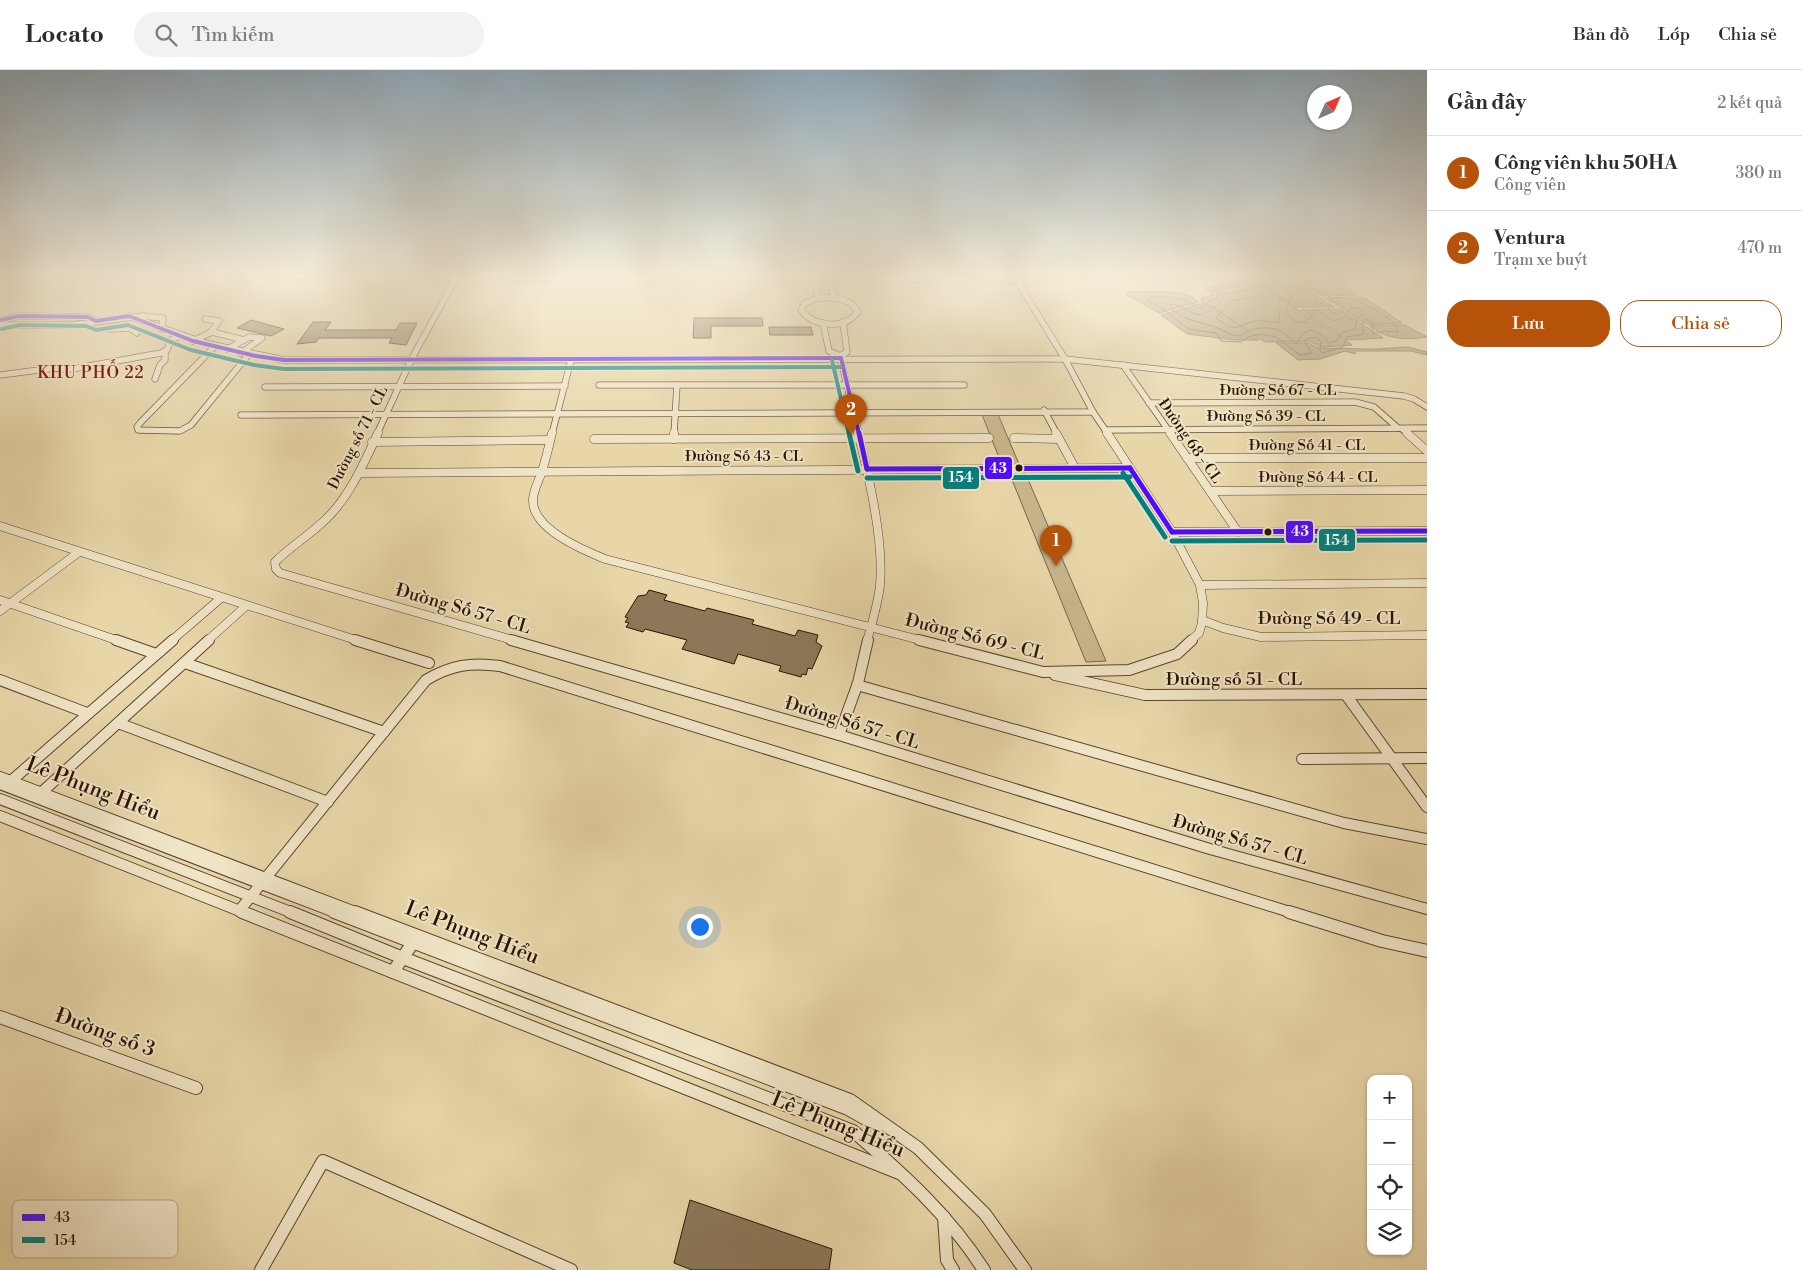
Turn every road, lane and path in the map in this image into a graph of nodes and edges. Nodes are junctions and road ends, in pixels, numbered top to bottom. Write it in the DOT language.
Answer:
graph roads {
  1 [pos="168,332"];
  2 [pos="427,332"];
  3 [pos="825,332"];
  4 [pos="844,332"];
  5 [pos="1049,332"];
  6 [pos="210,333"];
  7 [pos="177,336"];
  8 [pos="244,340"];
  9 [pos="193,341"];
  10 [pos="214,346"];
  11 [pos="228,350"];
  12 [pos="299,350"];
  13 [pos="165,352"];
  14 [pos="242,352"];
  15 [pos="249,354"];
  16 [pos="840,357"];
  17 [pos="1065,359"];
  18 [pos="291,360"];
  19 [pos="411,360"];
  20 [pos="571,360"];
  21 [pos="1123,365"];
  22 [pos="0,375"];
  23 [pos="155,379"];
  24 [pos="598,385"];
  25 [pos="677,385"];
  26 [pos="399,386"];
  27 [pos="565,386"];
  28 [pos="846,386"];
  29 [pos="964,386"];
  30 [pos="265,387"];
  31 [pos="1149,403"];
  32 [pos="1427,407"];
  33 [pos="1044,410"];
  34 [pos="854,411"];
  35 [pos="676,412"];
  36 [pos="1093,412"];
  37 [pos="558,413"];
  38 [pos="387,414"];
  39 [pos="241,415"];
  40 [pos="1400,428"];
  41 [pos="1427,428"];
  42 [pos="1166,429"];
  43 [pos="1105,430"];
  44 [pos="989,438"];
  45 [pos="1014,438"];
  46 [pos="1058,438"];
  47 [pos="594,439"];
  48 [pos="674,439"];
  49 [pos="859,439"];
  50 [pos="550,440"];
  51 [pos="372,442"];
  52 [pos="1427,451"];
  53 [pos="1187,458"];
  54 [pos="1427,458"];
  55 [pos="1075,468"];
  56 [pos="1130,468"];
  57 [pos="867,469"];
  58 [pos="542,472"];
  59 [pos="359,473"];
  60 [pos="1427,490"];
  61 [pos="1210,491"];
  62 [pos="0,526"];
  63 [pos="1427,531"];
  64 [pos="1172,532"];
  65 [pos="1238,532"];
  66 [pos="79,552"];
  67 [pos="275,562"];
  68 [pos="1427,583"];
  69 [pos="1200,585"];
  70 [pos="221,598"];
  71 [pos="0,600"];
  72 [pos="11,603"];
  73 [pos="246,606"];
  74 [pos="0,611"];
  75 [pos="1202,620"];
  76 [pos="871,626"];
  77 [pos="1427,634"];
  78 [pos="156,654"];
  79 [pos="185,663"];
  80 [pos="429,663"];
  81 [pos="1043,672"];
  82 [pos="0,680"];
  83 [pos="857,685"];
  84 [pos="1427,694"];
  85 [pos="1346,695"];
  86 [pos="86,714"];
  87 [pos="118,723"];
  88 [pos="384,732"];
  89 [pos="839,735"];
  90 [pos="1392,758"];
  91 [pos="1427,758"];
  92 [pos="1302,759"];
  93 [pos="4,781"];
  94 [pos="42,792"];
  95 [pos="0,799"];
  96 [pos="328,802"];
  97 [pos="1427,807"];
  98 [pos="0,816"];
  99 [pos="1427,839"];
  100 [pos="264,881"];
  101 [pos="251,896"];
  102 [pos="1427,909"];
  103 [pos="239,911"];
  104 [pos="415,939"];
  105 [pos="1427,951"];
  106 [pos="403,958"];
  107 [pos="393,972"];
  108 [pos="0,1016"];
  109 [pos="196,1088"];
  110 [pos="906,1176"];
  111 [pos="944,1217"];
  112 [pos="261,1270"];
  113 [pos="571,1270"];
  114 [pos="953,1270"];
  115 [pos="984,1270"];
  116 [pos="1025,1270"];
  1 -- 7 [label="street"];
  2 -- 19 [label="street, Đường số 71 - CL"];
  3 -- 16 [label="street"];
  4 -- 16 [label="street"];
  5 -- 17 [label="street, Đường Số 69 - CL"];
  6 -- 8 [label="street"];
  6 -- 9 [label="street"];
  7 -- 9 [label="street"];
  7 -- 13 [label="street"];
  8 -- 11 [label="street"];
  8 -- 14 [label="street"];
  9 -- 10 [label="street"];
  10 -- 11 [label="street"];
  10 -- 15 [label="street"];
  11 -- 14 [label="street"];
  12 -- 18 [label="street"];
  13 -- 22 [label="street"];
  13 -- 23 [label="street"];
  14 -- 15 [label="street"];
  15 -- 18 [label="street"];
  16 -- 17 [label="street"];
  16 -- 20 [label="street"];
  16 -- 28 [label="street"];
  17 -- 21 [label="street"];
  17 -- 36 [label="street, Đường Số 69 - CL"];
  18 -- 19 [label="street"];
  19 -- 20 [label="street"];
  19 -- 26 [label="street, Đường số 71 - CL"];
  20 -- 27 [label="street, Đường Số 69 - CL"];
  21 -- 31 [label="street, Đường 68 - CL"];
  21 -- 32 [label="street"];
  24 -- 25 [label="street"];
  25 -- 28 [label="street"];
  25 -- 35 [label="street"];
  26 -- 27 [label="street"];
  26 -- 30 [label="street"];
  26 -- 38 [label="street, Đường số 71 - CL"];
  27 -- 37 [label="street, Đường Số 69 - CL"];
  28 -- 29 [label="street"];
  28 -- 34 [label="street"];
  31 -- 40 [label="street, Đường Số 67 - CL"];
  31 -- 42 [label="street, Đường 68 - CL"];
  33 -- 34 [label="street"];
  33 -- 36 [label="street"];
  33 -- 46 [label="street"];
  34 -- 35 [label="street"];
  34 -- 49 [label="street"];
  35 -- 37 [label="street"];
  35 -- 48 [label="street"];
  36 -- 43 [label="street, Đường Số 69 - CL"];
  37 -- 38 [label="street"];
  37 -- 50 [label="street, Đường Số 69 - CL"];
  38 -- 39 [label="street"];
  38 -- 51 [label="street, Đường số 71 - CL"];
  40 -- 41 [label="street, Đường Số 39 - CL"];
  40 -- 42 [label="street, Đường Số 39 - CL"];
  40 -- 52 [label="street, Đường Số 67 - CL"];
  42 -- 43 [label="street, Đường Số 39 - CL"];
  42 -- 53 [label="street, Đường 68 - CL"];
  43 -- 56 [label="street, Đường Số 69 - CL"];
  44 -- 49 [label="street"];
  45 -- 46 [label="street"];
  46 -- 55 [label="street"];
  47 -- 48 [label="street"];
  48 -- 49 [label="street"];
  49 -- 57 [label="street"];
  50 -- 51 [label="street"];
  50 -- 58 [label="street, Đường Số 69 - CL"];
  51 -- 59 [label="street, Đường số 71 - CL"];
  53 -- 54 [label="street, Đường Số 41 - CL"];
  53 -- 61 [label="street, Đường 68 - CL"];
  55 -- 56 [label="street, Đường Số 43 - CL"];
  55 -- 57 [label="street, Đường Số 43 - CL"];
  56 -- 64 [label="street, Đường Số 69 - CL"];
  57 -- 58 [label="street, Đường Số 43 - CL"];
  57 -- 76 [label="street"];
  58 -- 59 [label="street, Đường Số 43 - CL"];
  58 -- 76 [label="street, Đường Số 69 - CL"];
  59 -- 67 [label="street, Đường số 71 - CL"];
  60 -- 61 [label="street, Đường Số 44 - CL"];
  61 -- 65 [label="street, Đường 68 - CL"];
  62 -- 66 [label="street"];
  63 -- 65 [label="street"];
  64 -- 65 [label="street"];
  64 -- 69 [label="street, Đường Số 69 - CL"];
  66 -- 70 [label="street"];
  66 -- 72 [label="street"];
  67 -- 89 [label="street, Đường Số 57 - CL"];
  68 -- 69 [label="street"];
  69 -- 75 [label="street, Đường Số 69 - CL"];
  70 -- 73 [label="street"];
  70 -- 78 [label="street"];
  71 -- 72 [label="street"];
  72 -- 74 [label="street"];
  72 -- 78 [label="street"];
  73 -- 79 [label="street"];
  73 -- 80 [label="street"];
  75 -- 77 [label="street, Đường Số 49 - CL"];
  75 -- 81 [label="street, Đường Số 69 - CL"];
  76 -- 81 [label="street, Đường Số 69 - CL"];
  76 -- 83 [label="street"];
  78 -- 86 [label="street"];
  79 -- 87 [label="street"];
  79 -- 88 [label="street"];
  81 -- 85 [label="street, Đường số 51 - CL"];
  82 -- 86 [label="street"];
  83 -- 89 [label="street"];
  83 -- 99 [label="street"];
  84 -- 85 [label="street, Đường số 51 - CL"];
  85 -- 90 [label="street"];
  86 -- 93 [label="street"];
  87 -- 94 [label="street"];
  87 -- 96 [label="street"];
  88 -- 96 [label="street"];
  88 -- 105 [label="street"];
  89 -- 102 [label="street, Đường Số 57 - CL"];
  90 -- 91 [label="street"];
  90 -- 92 [label="street"];
  90 -- 97 [label="street"];
  93 -- 94 [label="street, Lê Phụng Hiểu"];
  93 -- 100 [label="street, Lê Phụng Hiểu"];
  94 -- 100 [label="street, Lê Phụng Hiểu"];
  95 -- 101 [label="street, Lê Phụng Hiểu"];
  96 -- 100 [label="street"];
  98 -- 103 [label="street, Lê Phụng Hiểu"];
  100 -- 101 [label="street"];
  100 -- 104 [label="street, Lê Phụng Hiểu"];
  101 -- 103 [label="street"];
  101 -- 106 [label="street, Lê Phụng Hiểu"];
  103 -- 107 [label="street, Lê Phụng Hiểu"];
  104 -- 106 [label="street"];
  104 -- 116 [label="street, Lê Phụng Hiểu"];
  106 -- 107 [label="street"];
  106 -- 110 [label="street, Lê Phụng Hiểu"];
  107 -- 110 [label="street, Lê Phụng Hiểu"];
  108 -- 109 [label="street, Đường số 3"];
  110 -- 111 [label="street, Lê Phụng Hiểu"];
  111 -- 114 [label="street"];
  111 -- 115 [label="street, Lê Phụng Hiểu"];
  112 -- 113 [label="street"];
}
